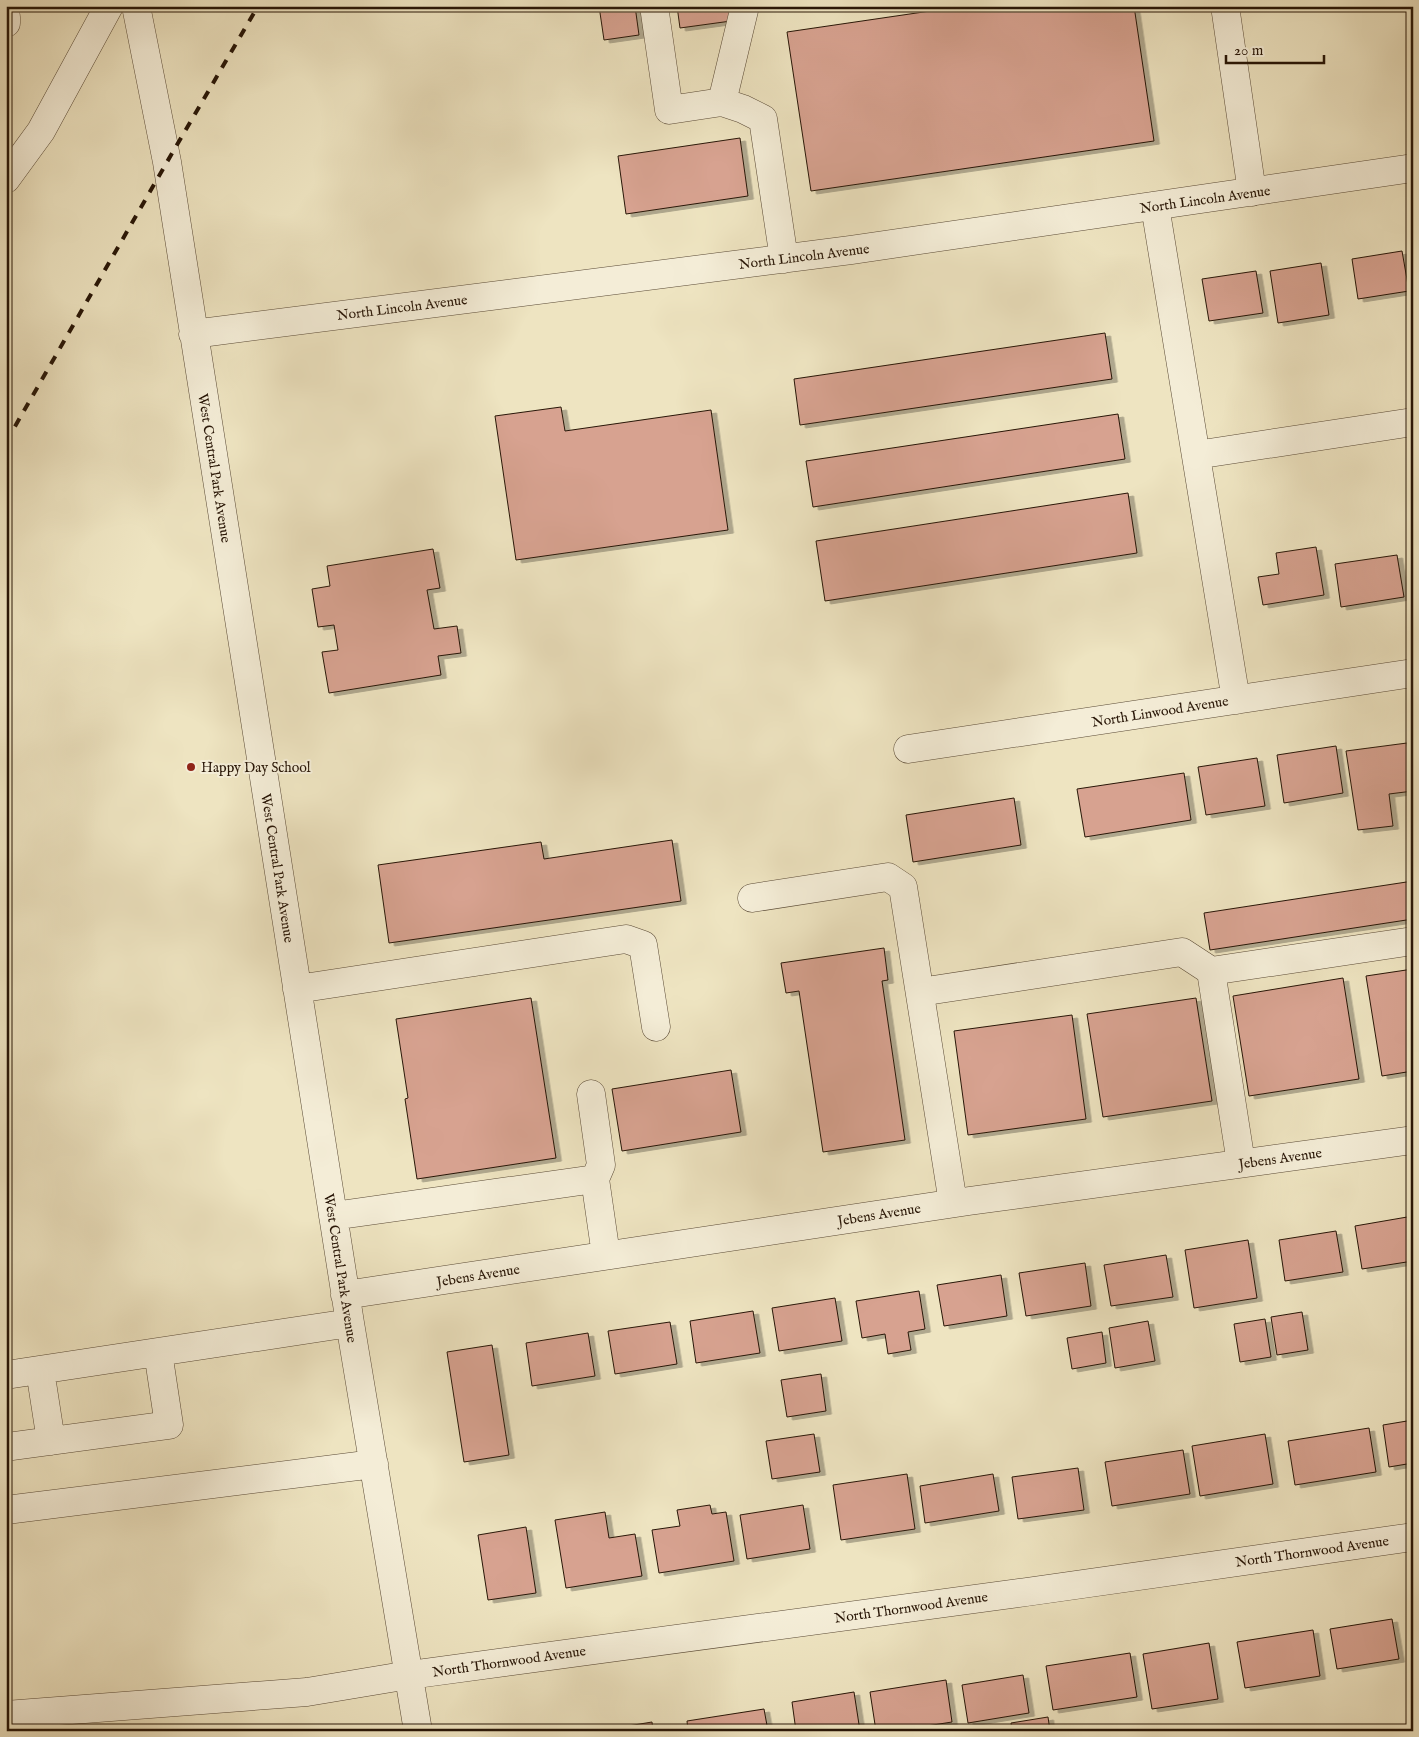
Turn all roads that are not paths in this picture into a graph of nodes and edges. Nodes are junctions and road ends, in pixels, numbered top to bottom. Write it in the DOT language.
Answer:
graph roads {
  1 [pos="109,6"];
  2 [pos="136,6"];
  3 [pos="654,6"];
  4 [pos="745,6"];
  5 [pos="1225,6"];
  6 [pos="6,17"];
  7 [pos="6,23"];
  8 [pos="722,102"];
  9 [pos="1413,168"];
  10 [pos="6,180"];
  11 [pos="1252,192"];
  12 [pos="1155,206"];
  13 [pos="784,259"];
  14 [pos="194,334"];
  15 [pos="1413,422"];
  16 [pos="1196,455"];
  17 [pos="1413,673"];
  18 [pos="1236,700"];
  19 [pos="908,750"];
  20 [pos="752,898"];
  21 [pos="1413,942"];
  22 [pos="1211,971"];
  23 [pos="297,989"];
  24 [pos="920,992"];
  25 [pos="656,1027"];
  26 [pos="591,1094"];
  27 [pos="1413,1140"];
  28 [pos="1241,1163"];
  29 [pos="595,1179"];
  30 [pos="953,1203"];
  31 [pos="333,1216"];
  32 [pos="606,1256"];
  33 [pos="345,1295"];
  34 [pos="350,1323"];
  35 [pos="158,1352"];
  36 [pos="40,1370"];
  37 [pos="6,1375"];
  38 [pos="51,1441"];
  39 [pos="6,1447"];
  40 [pos="374,1464"];
  41 [pos="6,1510"];
  42 [pos="1413,1537"];
  43 [pos="409,1674"];
  44 [pos="6,1715"];
  45 [pos="418,1731"];
  1 -- 10 [label="street"];
  2 -- 14 [label="street, West Central Park Avenue"];
  3 -- 8 [label="street"];
  4 -- 8 [label="street"];
  5 -- 11 [label="street"];
  6 -- 7 [label="street"];
  8 -- 13 [label="street"];
  9 -- 11 [label="street, North Lincoln Avenue"];
  11 -- 12 [label="street, North Lincoln Avenue"];
  12 -- 13 [label="street, North Lincoln Avenue"];
  12 -- 16 [label="street"];
  13 -- 14 [label="street, North Lincoln Avenue"];
  14 -- 23 [label="street, West Central Park Avenue"];
  15 -- 16 [label="street"];
  16 -- 18 [label="street"];
  17 -- 18 [label="street, North Linwood Avenue"];
  18 -- 19 [label="street, North Linwood Avenue"];
  20 -- 24 [label="street"];
  21 -- 22 [label="street"];
  22 -- 24 [label="street"];
  22 -- 28 [label="street"];
  23 -- 25 [label="street"];
  23 -- 31 [label="street, West Central Park Avenue"];
  24 -- 30 [label="street"];
  26 -- 29 [label="street"];
  27 -- 28 [label="street, Jebens Avenue"];
  28 -- 30 [label="street, Jebens Avenue"];
  29 -- 31 [label="street"];
  29 -- 32 [label="street"];
  30 -- 32 [label="street, Jebens Avenue"];
  31 -- 33 [label="street, West Central Park Avenue"];
  32 -- 33 [label="street, Jebens Avenue"];
  33 -- 34 [label="street, West Central Park Avenue"];
  34 -- 35 [label="street"];
  34 -- 40 [label="street, West Central Park Avenue"];
  35 -- 36 [label="street"];
  35 -- 38 [label="street"];
  36 -- 37 [label="street"];
  36 -- 38 [label="street"];
  38 -- 39 [label="street"];
  40 -- 41 [label="street"];
  40 -- 43 [label="street, West Central Park Avenue"];
  42 -- 43 [label="street, North Thornwood Avenue"];
  43 -- 44 [label="street, North Thornwood Avenue"];
  43 -- 45 [label="street, West Central Park Avenue"];
}
